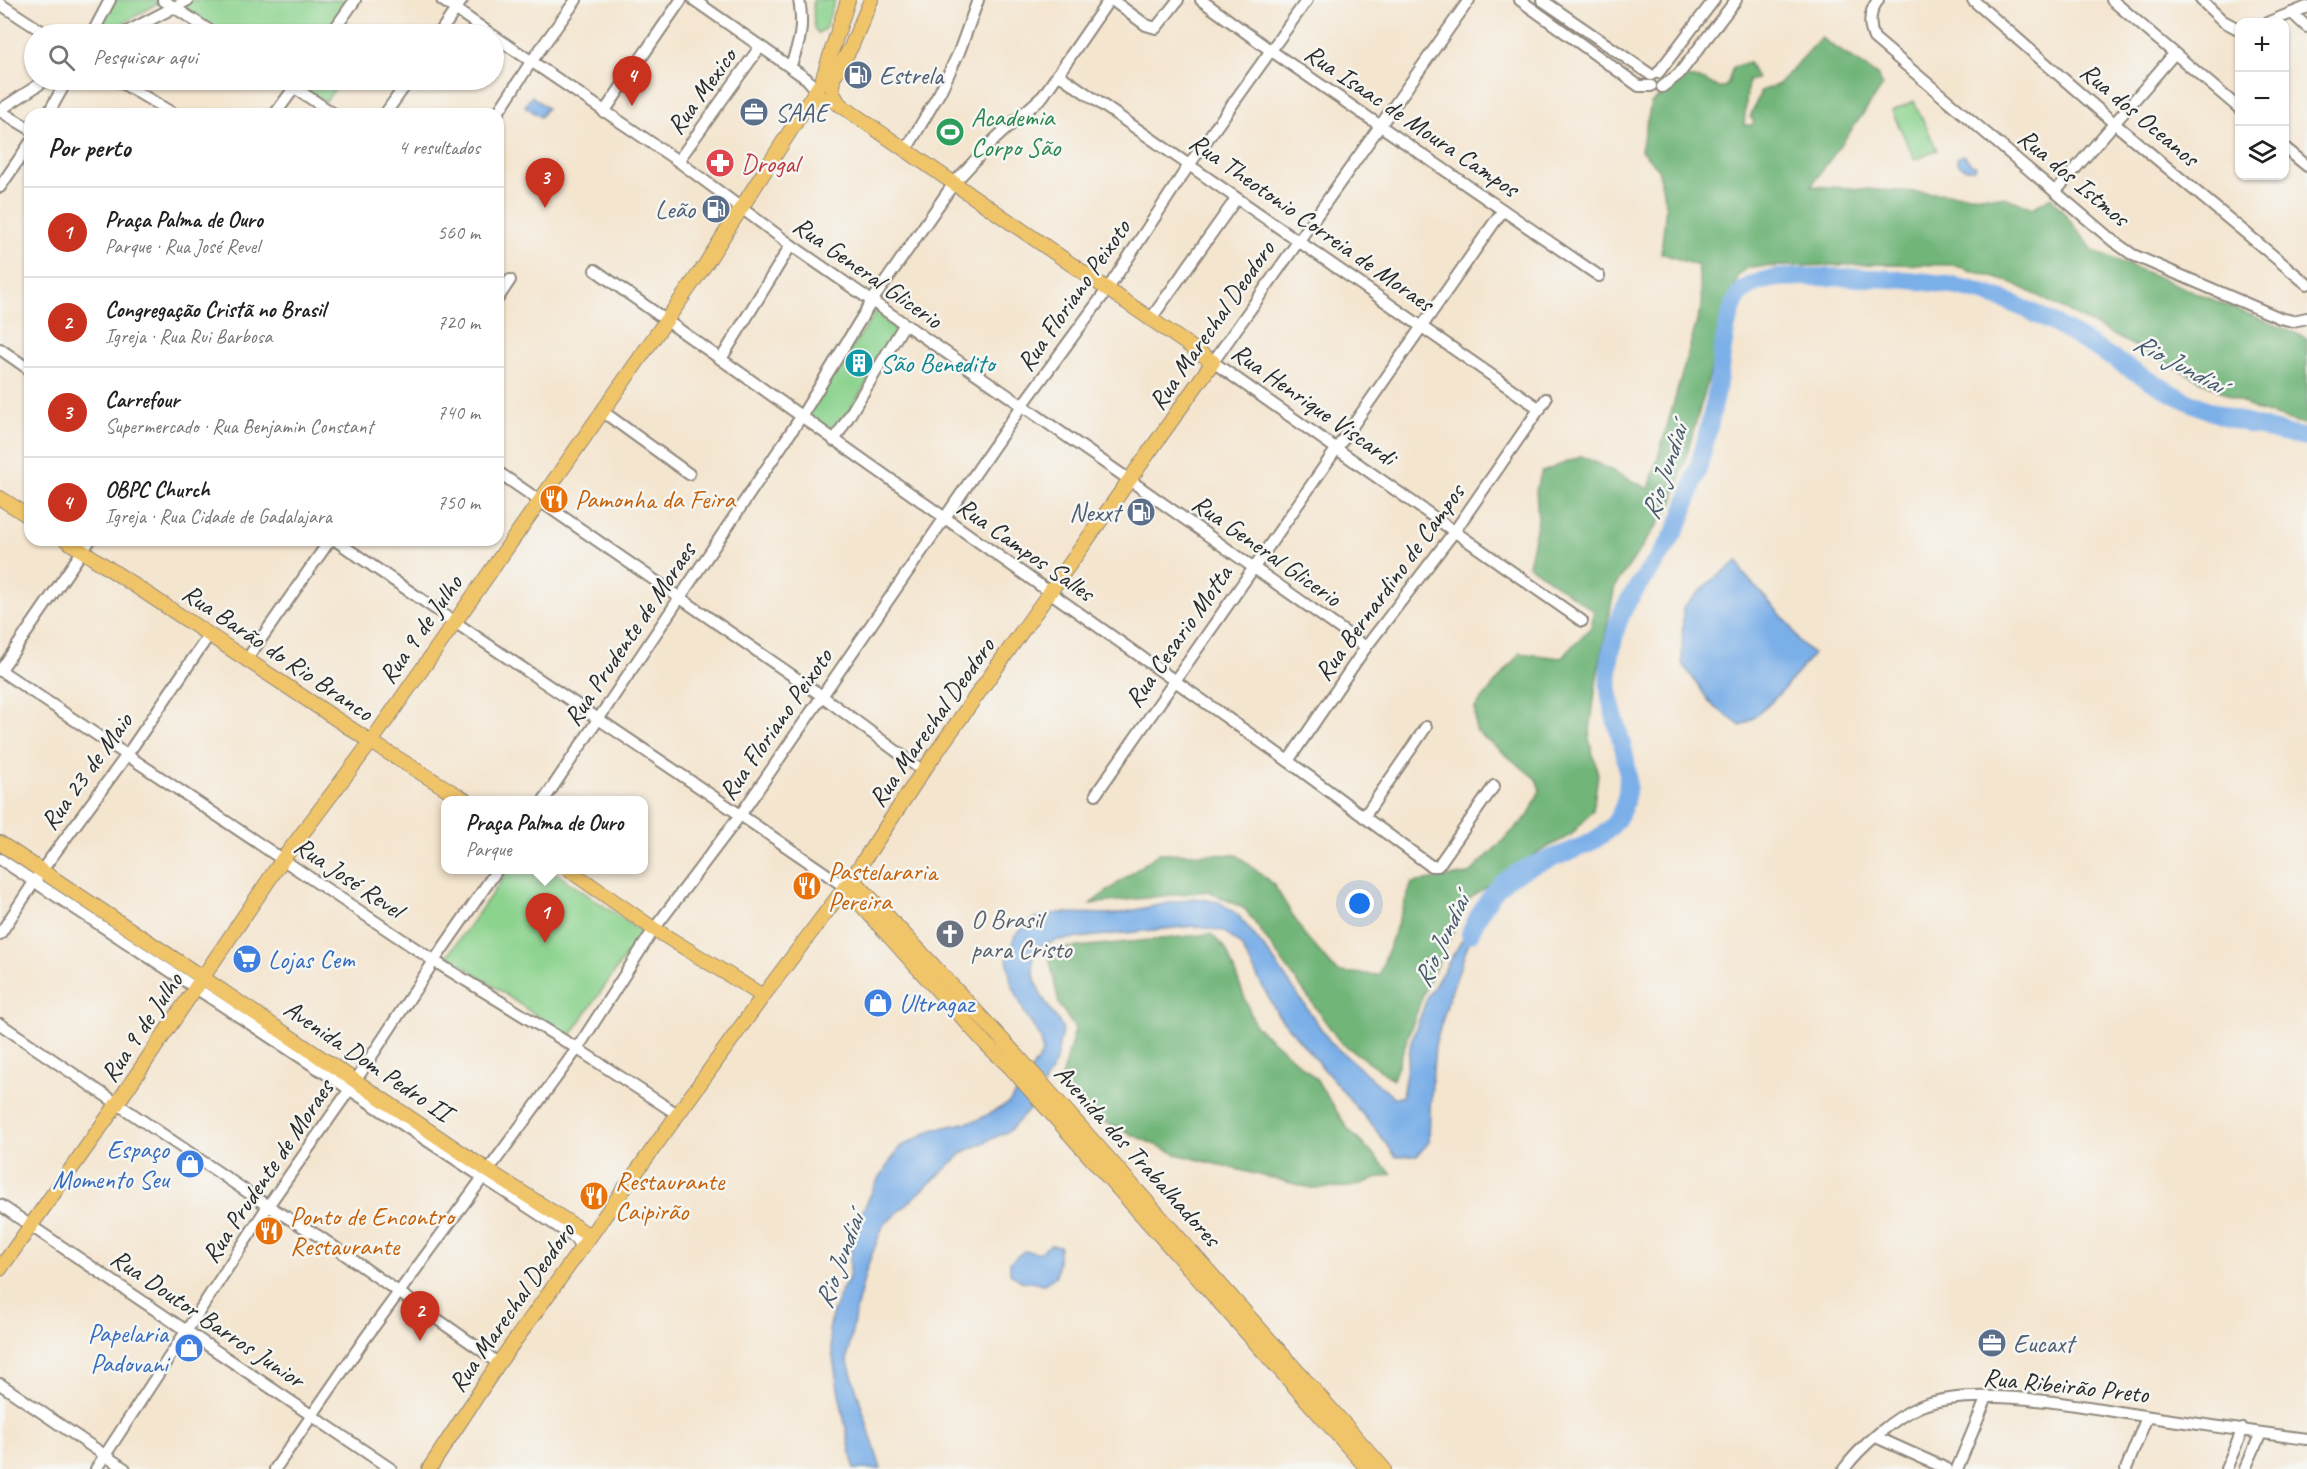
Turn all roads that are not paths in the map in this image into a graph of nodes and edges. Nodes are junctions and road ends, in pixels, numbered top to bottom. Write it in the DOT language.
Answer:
graph roads {
  1 [pos="110,0"];
  2 [pos="163,0"];
  3 [pos="188,0"];
  4 [pos="355,0"];
  5 [pos="442,0"];
  6 [pos="462,0"];
  7 [pos="576,0"];
  8 [pos="681,0"];
  9 [pos="694,0"];
  10 [pos="799,0"];
  11 [pos="848,0"];
  12 [pos="862,0"];
  13 [pos="871,0"];
  14 [pos="978,0"];
  15 [pos="1111,0"];
  16 [pos="1178,0"];
  17 [pos="1201,0"];
  18 [pos="1307,0"];
  19 [pos="1469,0"];
  20 [pos="1520,0"];
  21 [pos="1542,0"];
  22 [pos="1714,0"];
  23 [pos="1736,0"];
  24 [pos="1878,0"];
  25 [pos="1973,0"];
  26 [pos="2112,0"];
  27 [pos="2201,0"];
  28 [pos="0,4"];
  29 [pos="174,7"];
  30 [pos="2307,7"];
  31 [pos="455,10"];
  32 [pos="2292,14"];
  33 [pos="2280,18"];
  34 [pos="1574,22"];
  35 [pos="31,24"];
  36 [pos="97,24"];
  37 [pos="142,24"];
  38 [pos="200,24"];
  39 [pos="338,24"];
  40 [pos="446,24"];
  41 [pos="476,24"];
  42 [pos="2235,27"];
  43 [pos="2307,27"];
  44 [pos="858,33"];
  45 [pos="1566,33"];
  46 [pos="504,43"];
  47 [pos="760,47"];
  48 [pos="1270,50"];
  49 [pos="2174,54"];
  50 [pos="531,62"];
  51 [pos="790,67"];
  52 [pos="1641,68"];
  53 [pos="1058,74"];
  54 [pos="807,79"];
  55 [pos="1655,80"];
  56 [pos="1632,81"];
  57 [pos="820,88"];
  58 [pos="31,90"];
  59 [pos="61,90"];
  60 [pos="133,90"];
  61 [pos="292,90"];
  62 [pos="305,90"];
  63 [pos="401,90"];
  64 [pos="839,104"];
  65 [pos="2235,105"];
  66 [pos="51,108"];
  67 [pos="161,108"];
  68 [pos="279,108"];
  69 [pos="327,108"];
  70 [pos="389,108"];
  71 [pos="501,108"];
  72 [pos="0,110"];
  73 [pos="604,112"];
  74 [pos="2115,124"];
  75 [pos="24,125"];
  76 [pos="1380,125"];
  77 [pos="906,150"];
  78 [pos="24,151"];
  79 [pos="2289,151"];
  80 [pos="678,161"];
  81 [pos="1189,165"];
  82 [pos="2307,166"];
  83 [pos="1,182"];
  84 [pos="954,183"];
  85 [pos="2056,191"];
  86 [pos="1236,199"];
  87 [pos="741,210"];
  88 [pos="1503,210"];
  89 [pos="1298,243"];
  90 [pos="791,245"];
  91 [pos="595,270"];
  92 [pos="1599,276"];
  93 [pos="510,280"];
  94 [pos="2307,284"];
  95 [pos="504,289"];
  96 [pos="1107,290"];
  97 [pos="872,301"];
  98 [pos="2307,318"];
  99 [pos="1150,320"];
  100 [pos="667,321"];
  101 [pos="904,325"];
  102 [pos="1421,325"];
  103 [pos="0,349"];
  104 [pos="722,358"];
  105 [pos="1213,362"];
  106 [pos="24,365"];
  107 [pos="1543,404"];
  108 [pos="1022,407"];
  109 [pos="602,411"];
  110 [pos="801,417"];
  111 [pos="834,441"];
  112 [pos="1336,449"];
  113 [pos="689,474"];
  114 [pos="504,476"];
  115 [pos="1131,481"];
  116 [pos="0,498"];
  117 [pos="539,500"];
  118 [pos="24,513"];
  119 [pos="945,519"];
  120 [pos="1454,532"];
  121 [pos="85,546"];
  122 [pos="87,546"];
  123 [pos="328,546"];
  124 [pos="341,546"];
  125 [pos="1254,567"];
  126 [pos="1051,592"];
  127 [pos="680,597"];
  128 [pos="1582,621"];
  129 [pos="454,623"];
  130 [pos="209,635"];
  131 [pos="1366,647"];
  132 [pos="248,659"];
  133 [pos="0,671"];
  134 [pos="1174,681"];
  135 [pos="822,696"];
  136 [pos="599,720"];
  137 [pos="1426,727"];
  138 [pos="371,742"];
  139 [pos="127,755"];
  140 [pos="1288,761"];
  141 [pos="923,771"];
  142 [pos="1494,786"];
  143 [pos="1096,794"];
  144 [pos="457,796"];
  145 [pos="547,796"];
  146 [pos="741,814"];
  147 [pos="1364,818"];
  148 [pos="0,843"];
  149 [pos="0,859"];
  150 [pos="283,860"];
  151 [pos="494,874"];
  152 [pos="575,874"];
  153 [pos="38,876"];
  154 [pos="848,882"];
  155 [pos="654,929"];
  156 [pos="0,934"];
  157 [pos="434,961"];
  158 [pos="200,983"];
  159 [pos="763,996"];
  160 [pos="0,1024"];
  161 [pos="577,1049"];
  162 [pos="353,1085"];
  163 [pos="117,1104"];
  164 [pos="1055,1109"];
  165 [pos="677,1114"];
  166 [pos="485,1173"];
  167 [pos="0,1205"];
  168 [pos="268,1206"];
  169 [pos="30,1226"];
  170 [pos="590,1236"];
  171 [pos="581,1248"];
  172 [pos="0,1269"];
  173 [pos="399,1292"];
  174 [pos="186,1330"];
  175 [pos="498,1364"];
  176 [pos="0,1384"];
  177 [pos="1988,1397"];
  178 [pos="312,1415"];
  179 [pos="2147,1416"];
  180 [pos="2243,1430"];
  181 [pos="2261,1433"];
  182 [pos="1876,1437"];
  183 [pos="2307,1439"];
  184 [pos="106,1456"];
  185 [pos="96,1469"];
  186 [pos="125,1469"];
  187 [pos="275,1469"];
  188 [pos="392,1469"];
  189 [pos="429,1469"];
  190 [pos="1368,1469"];
  191 [pos="1384,1469"];
  192 [pos="1844,1469"];
  193 [pos="1947,1469"];
  194 [pos="1957,1469"];
  195 [pos="2126,1469"];
  196 [pos="2226,1469"];
  197 [pos="2245,1469"];
  1 -- 36 [label="street"];
  2 -- 29 [label="street"];
  3 -- 29 [label="street"];
  4 -- 39 [label="street"];
  5 -- 31 [label="street, Rua General Glicerio"];
  6 -- 31 [label="street"];
  7 -- 50 [label="street"];
  8 -- 73 [label="street"];
  9 -- 47 [label="street"];
  10 -- 51 [label="street"];
  11 -- 57 [label="main road, Rua 9 de Julho"];
  12 -- 44 [label="main road"];
  13 -- 44 [label="main road, Rua 9 de Julho"];
  14 -- 77 [label="street"];
  15 -- 16 [label="street"];
  15 -- 53 [label="street, Rua Prudente de Moraes"];
  17 -- 48 [label="street, Rua Isaac de Moura Campos"];
  18 -- 48 [label="street, Rua Floriano Peixoto"];
  19 -- 76 [label="street, Rua Marechal Deodoro"];
  20 -- 45 [label="street"];
  21 -- 34 [label="street"];
  22 -- 55 [label="street"];
  23 -- 55 [label="street"];
  24 -- 85 [label="street, Rua dos Istmos"];
  25 -- 74 [label="street, Rua dos Oceanos"];
  26 -- 49 [label="street"];
  27 -- 42 [label="street"];
  28 -- 35 [label="street"];
  29 -- 37 [label="street"];
  29 -- 38 [label="street"];
  30 -- 32 [label="street"];
  31 -- 40 [label="street"];
  31 -- 41 [label="street, Rua General Glicerio"];
  32 -- 33 [label="street"];
  32 -- 43 [label="street"];
  34 -- 45 [label="street"];
  34 -- 52 [label="street"];
  44 -- 57 [label="main road, Rua 9 de Julho"];
  45 -- 56 [label="street"];
  46 -- 50 [label="street, Rua General Glicerio"];
  47 -- 51 [label="street"];
  47 -- 80 [label="street, Rua Mexico"];
  48 -- 76 [label="street, Rua Isaac de Moura Campos"];
  48 -- 81 [label="street, Rua Floriano Peixoto"];
  49 -- 65 [label="street"];
  49 -- 74 [label="street"];
  50 -- 71 [label="street"];
  50 -- 73 [label="street, Rua General Glicerio"];
  51 -- 54 [label="street"];
  52 -- 55 [label="street"];
  52 -- 56 [label="street"];
  53 -- 81 [label="street, Rua Theotonio Correia de Moraes"];
  53 -- 84 [label="street, Rua Prudente de Moraes"];
  54 -- 57 [label="main road"];
  55 -- 56 [label="street"];
  57 -- 64 [label="main road"];
  57 -- 64 [label="main road"];
  57 -- 87 [label="main road, Rua 9 de Julho"];
  58 -- 72 [label="street"];
  59 -- 66 [label="street"];
  60 -- 67 [label="street"];
  61 -- 68 [label="street"];
  62 -- 69 [label="street"];
  63 -- 70 [label="street"];
  64 -- 77 [label="main road, Rua Henrique Viscardi"];
  72 -- 75 [label="street"];
  73 -- 80 [label="street, Rua General Glicerio"];
  74 -- 85 [label="street"];
  74 -- 94 [label="street, Rua dos Oceanos"];
  76 -- 88 [label="street, Rua Isaac de Moura Campos"];
  76 -- 89 [label="street, Rua Marechal Deodoro"];
  77 -- 84 [label="main road, Rua Henrique Viscardi"];
  78 -- 83 [label="street"];
  79 -- 82 [label="street"];
  80 -- 87 [label="street, Rua General Glicerio"];
  81 -- 86 [label="street, Rua Theotonio Correia de Moraes"];
  81 -- 96 [label="street, Rua Floriano Peixoto"];
  84 -- 96 [label="main road, Rua Henrique Viscardi"];
  84 -- 97 [label="street, Rua Prudente de Moraes"];
  85 -- 98 [label="street, Rua dos Istmos"];
  86 -- 89 [label="street, Rua Theotonio Correia de Moraes"];
  86 -- 99 [label="street"];
  87 -- 90 [label="street, Rua General Glicerio"];
  87 -- 100 [label="main road, Rua 9 de Julho"];
  88 -- 92 [label="street, Rua Isaac de Moura Campos"];
  88 -- 102 [label="street, Rua Cesario Motta"];
  89 -- 102 [label="street, Rua Theotonio Correia de Moraes"];
  89 -- 105 [label="street, Rua Marechal Deodoro"];
  90 -- 97 [label="street, Rua General Glicerio"];
  90 -- 104 [label="street"];
  91 -- 100 [label="street, Rua Campos Salles"];
  93 -- 95 [label="street"];
  96 -- 99 [label="main road, Rua Henrique Viscardi"];
  96 -- 108 [label="street, Rua Floriano Peixoto"];
  97 -- 101 [label="street, Rua General Glicerio"];
  97 -- 110 [label="street, Rua Prudente de Moraes"];
  99 -- 105 [label="main road, Rua Henrique Viscardi"];
  100 -- 104 [label="street, Rua Campos Salles"];
  100 -- 109 [label="main road, Rua 9 de Julho"];
  101 -- 108 [label="street, Rua General Glicerio"];
  101 -- 111 [label="street"];
  102 -- 107 [label="street, Rua Theotonio Correia de Moraes"];
  102 -- 112 [label="street, Rua Cesario Motta"];
  103 -- 106 [label="street"];
  104 -- 110 [label="street, Rua Campos Salles"];
  105 -- 112 [label="street, Rua Henrique Viscardi"];
  105 -- 115 [label="main road, Rua Marechal Deodoro"];
  107 -- 120 [label="street, Rua Bernardino de Campos"];
  108 -- 115 [label="street, Rua General Glicerio"];
  108 -- 119 [label="street, Rua Floriano Peixoto"];
  109 -- 113 [label="street"];
  109 -- 117 [label="main road, Rua 9 de Julho"];
  110 -- 111 [label="street, Rua Campos Salles"];
  110 -- 127 [label="street, Rua Prudente de Moraes"];
  111 -- 119 [label="street, Rua Campos Salles"];
  112 -- 120 [label="street, Rua Henrique Viscardi"];
  112 -- 125 [label="street, Rua Cesario Motta"];
  114 -- 117 [label="street"];
  115 -- 125 [label="street, Rua General Glicerio"];
  115 -- 126 [label="main road, Rua Marechal Deodoro"];
  116 -- 118 [label="main road"];
  117 -- 127 [label="street"];
  117 -- 129 [label="main road, Rua 9 de Julho"];
  119 -- 126 [label="street, Rua Campos Salles"];
  119 -- 135 [label="street, Rua Floriano Peixoto"];
  120 -- 128 [label="street, Rua Henrique Viscardi"];
  120 -- 131 [label="street, Rua Bernardino de Campos"];
  121 -- 133 [label="street"];
  122 -- 130 [label="main road, Rua Barão do Rio Branco"];
  123 -- 132 [label="street"];
  124 -- 129 [label="street"];
  125 -- 131 [label="street, Rua General Glicerio"];
  125 -- 134 [label="street, Rua Cesario Motta"];
  126 -- 134 [label="street, Rua Campos Salles"];
  126 -- 141 [label="main road, Rua Marechal Deodoro"];
  127 -- 135 [label="street"];
  127 -- 136 [label="street, Rua Prudente de Moraes"];
  129 -- 136 [label="street"];
  129 -- 138 [label="main road, Rua 9 de Julho"];
  130 -- 132 [label="main road, Rua Barão do Rio Branco"];
  130 -- 139 [label="street, Rua 23 de Maio"];
  131 -- 140 [label="street, Rua Bernardino de Campos"];
  132 -- 138 [label="main road, Rua Barão do Rio Branco"];
  133 -- 139 [label="street, Rua José Revel"];
  134 -- 140 [label="street, Rua Campos Salles"];
  134 -- 143 [label="street, Rua Cesario Motta"];
  135 -- 141 [label="street"];
  135 -- 146 [label="street, Rua Floriano Peixoto"];
  136 -- 145 [label="street, Rua Prudente de Moraes"];
  136 -- 146 [label="street"];
  137 -- 147 [label="street"];
  138 -- 144 [label="main road, Rua Barão do Rio Branco"];
  138 -- 150 [label="main road, Rua 9 de Julho"];
  139 -- 150 [label="street, Rua José Revel"];
  139 -- 153 [label="street, Rua 23 de Maio"];
  140 -- 147 [label="street, Rua Campos Salles"];
  141 -- 154 [label="main road, Rua Marechal Deodoro"];
  142 -- 147 [label="street, Rua Campos Salles"];
  146 -- 154 [label="street"];
  146 -- 155 [label="street, Rua Floriano Peixoto"];
  148 -- 153 [label="main road, Avenida Dom Pedro II"];
  149 -- 153 [label="street"];
  150 -- 157 [label="street, Rua José Revel"];
  150 -- 158 [label="main road, Rua 9 de Julho"];
  151 -- 157 [label="street, Rua Prudente de Moraes"];
  152 -- 155 [label="main road"];
  153 -- 156 [label="street, Rua 23 de Maio"];
  153 -- 158 [label="main road, Avenida Dom Pedro II"];
  154 -- 159 [label="main road, Rua Marechal Deodoro"];
  154 -- 164 [label="main road, Avenida dos Trabalhadores"];
  155 -- 159 [label="main road"];
  155 -- 161 [label="street, Rua Floriano Peixoto"];
  157 -- 161 [label="street, Rua José Revel"];
  157 -- 162 [label="street, Rua Prudente de Moraes"];
  158 -- 162 [label="main road, Avenida Dom Pedro II"];
  158 -- 163 [label="main road, Rua 9 de Julho"];
  159 -- 165 [label="main road, Rua Marechal Deodoro"];
  160 -- 163 [label="street"];
  161 -- 165 [label="street, Rua José Revel"];
  161 -- 166 [label="street, Rua Floriano Peixoto"];
  162 -- 166 [label="main road, Avenida Dom Pedro II"];
  162 -- 168 [label="street, Rua Prudente de Moraes"];
  163 -- 168 [label="street"];
  163 -- 169 [label="main road, Rua 9 de Julho"];
  164 -- 190 [label="main road, Avenida dos Trabalhadores"];
  164 -- 191 [label="main road, Avenida dos Trabalhadores"];
  165 -- 170 [label="main road, Rua Marechal Deodoro"];
  166 -- 170 [label="main road, Avenida Dom Pedro II"];
  166 -- 171 [label="street"];
  166 -- 173 [label="street, Rua Floriano Peixoto"];
  167 -- 169 [label="street, Rua Doutor Barros Junior"];
  168 -- 173 [label="street"];
  168 -- 174 [label="street, Rua Prudente de Moraes"];
  169 -- 172 [label="main road, Rua 9 de Julho"];
  169 -- 174 [label="street, Rua Doutor Barros Junior"];
  170 -- 171 [label="main road, Rua Marechal Deodoro"];
  171 -- 175 [label="main road, Rua Marechal Deodoro"];
  173 -- 175 [label="street"];
  173 -- 178 [label="street, Rua Floriano Peixoto"];
  174 -- 178 [label="street, Rua Doutor Barros Junior"];
  174 -- 184 [label="street, Rua Prudente de Moraes"];
  175 -- 189 [label="main road, Rua Marechal Deodoro"];
  176 -- 184 [label="street"];
  177 -- 179 [label="street, Rua Ribeirão Preto"];
  177 -- 182 [label="street, Rua Ribeirão Preto"];
  177 -- 194 [label="street"];
  178 -- 187 [label="street, Rua Floriano Peixoto"];
  178 -- 188 [label="street, Rua Doutor Barros Junior"];
  179 -- 180 [label="street, Rua Ribeirão Preto"];
  179 -- 195 [label="street"];
  180 -- 181 [label="street, Rua Ribeirão Preto"];
  180 -- 196 [label="street"];
  181 -- 183 [label="street, Rua Ribeirão Preto"];
  181 -- 197 [label="street"];
  182 -- 192 [label="street, Rua Ribeirão Preto"];
  182 -- 193 [label="street"];
  184 -- 185 [label="street, Rua Prudente de Moraes"];
  184 -- 186 [label="street"];
}
